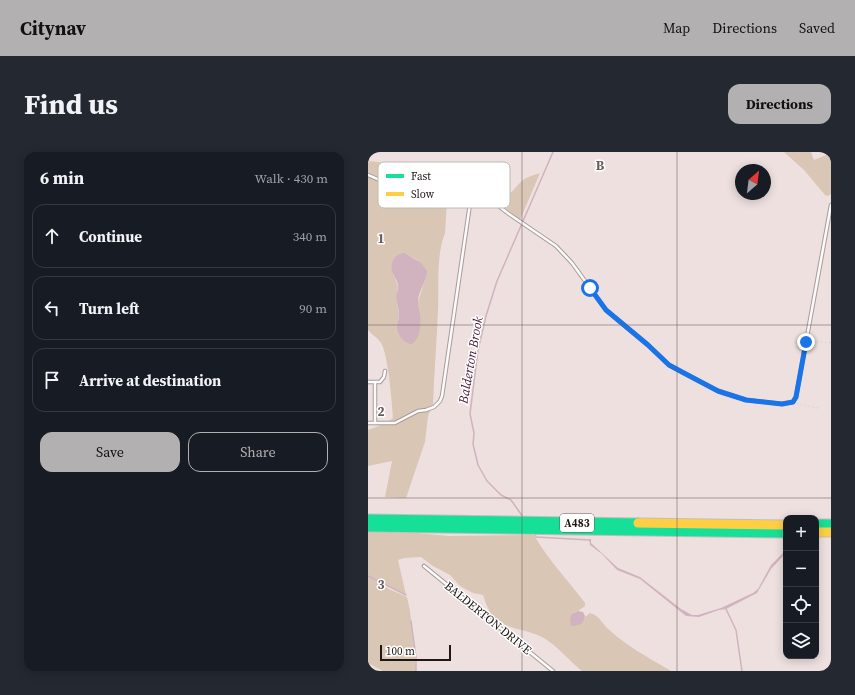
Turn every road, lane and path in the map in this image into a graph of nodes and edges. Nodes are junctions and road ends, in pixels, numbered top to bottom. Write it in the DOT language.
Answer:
graph roads {
  1 [pos="368,175"];
  2 [pos="378,179"];
  3 [pos="831,205"];
  4 [pos="470,208"];
  5 [pos="502,208"];
  6 [pos="806,341"];
  7 [pos="831,343"];
  8 [pos="385,371"];
  9 [pos="368,382"];
  10 [pos="375,383"];
  11 [pos="790,403"];
  12 [pos="818,408"];
  13 [pos="368,423"];
  14 [pos="375,424"];
  15 [pos="368,519"];
  16 [pos="819,524"];
  17 [pos="831,524"];
  18 [pos="783,525"];
  19 [pos="368,527"];
  20 [pos="819,532"];
  21 [pos="831,532"];
  22 [pos="783,533"];
  23 [pos="424,566"];
  24 [pos="553,671"];
  1 -- 2 [label="lane"];
  3 -- 6 [label="lane"];
  4 -- 14 [label="lane"];
  5 -- 11 [label="lane"];
  6 -- 7 [label="path"];
  6 -- 11 [label="lane"];
  8 -- 10 [label="lane"];
  9 -- 10 [label="lane"];
  10 -- 14 [label="lane"];
  11 -- 12 [label="path"];
  13 -- 14 [label="lane"];
  15 -- 18 [label="highway, A483"];
  16 -- 17 [label="highway"];
  19 -- 22 [label="highway, A483"];
  20 -- 21 [label="highway"];
  23 -- 24 [label="lane, BALDERTON DRIVE"];
}
